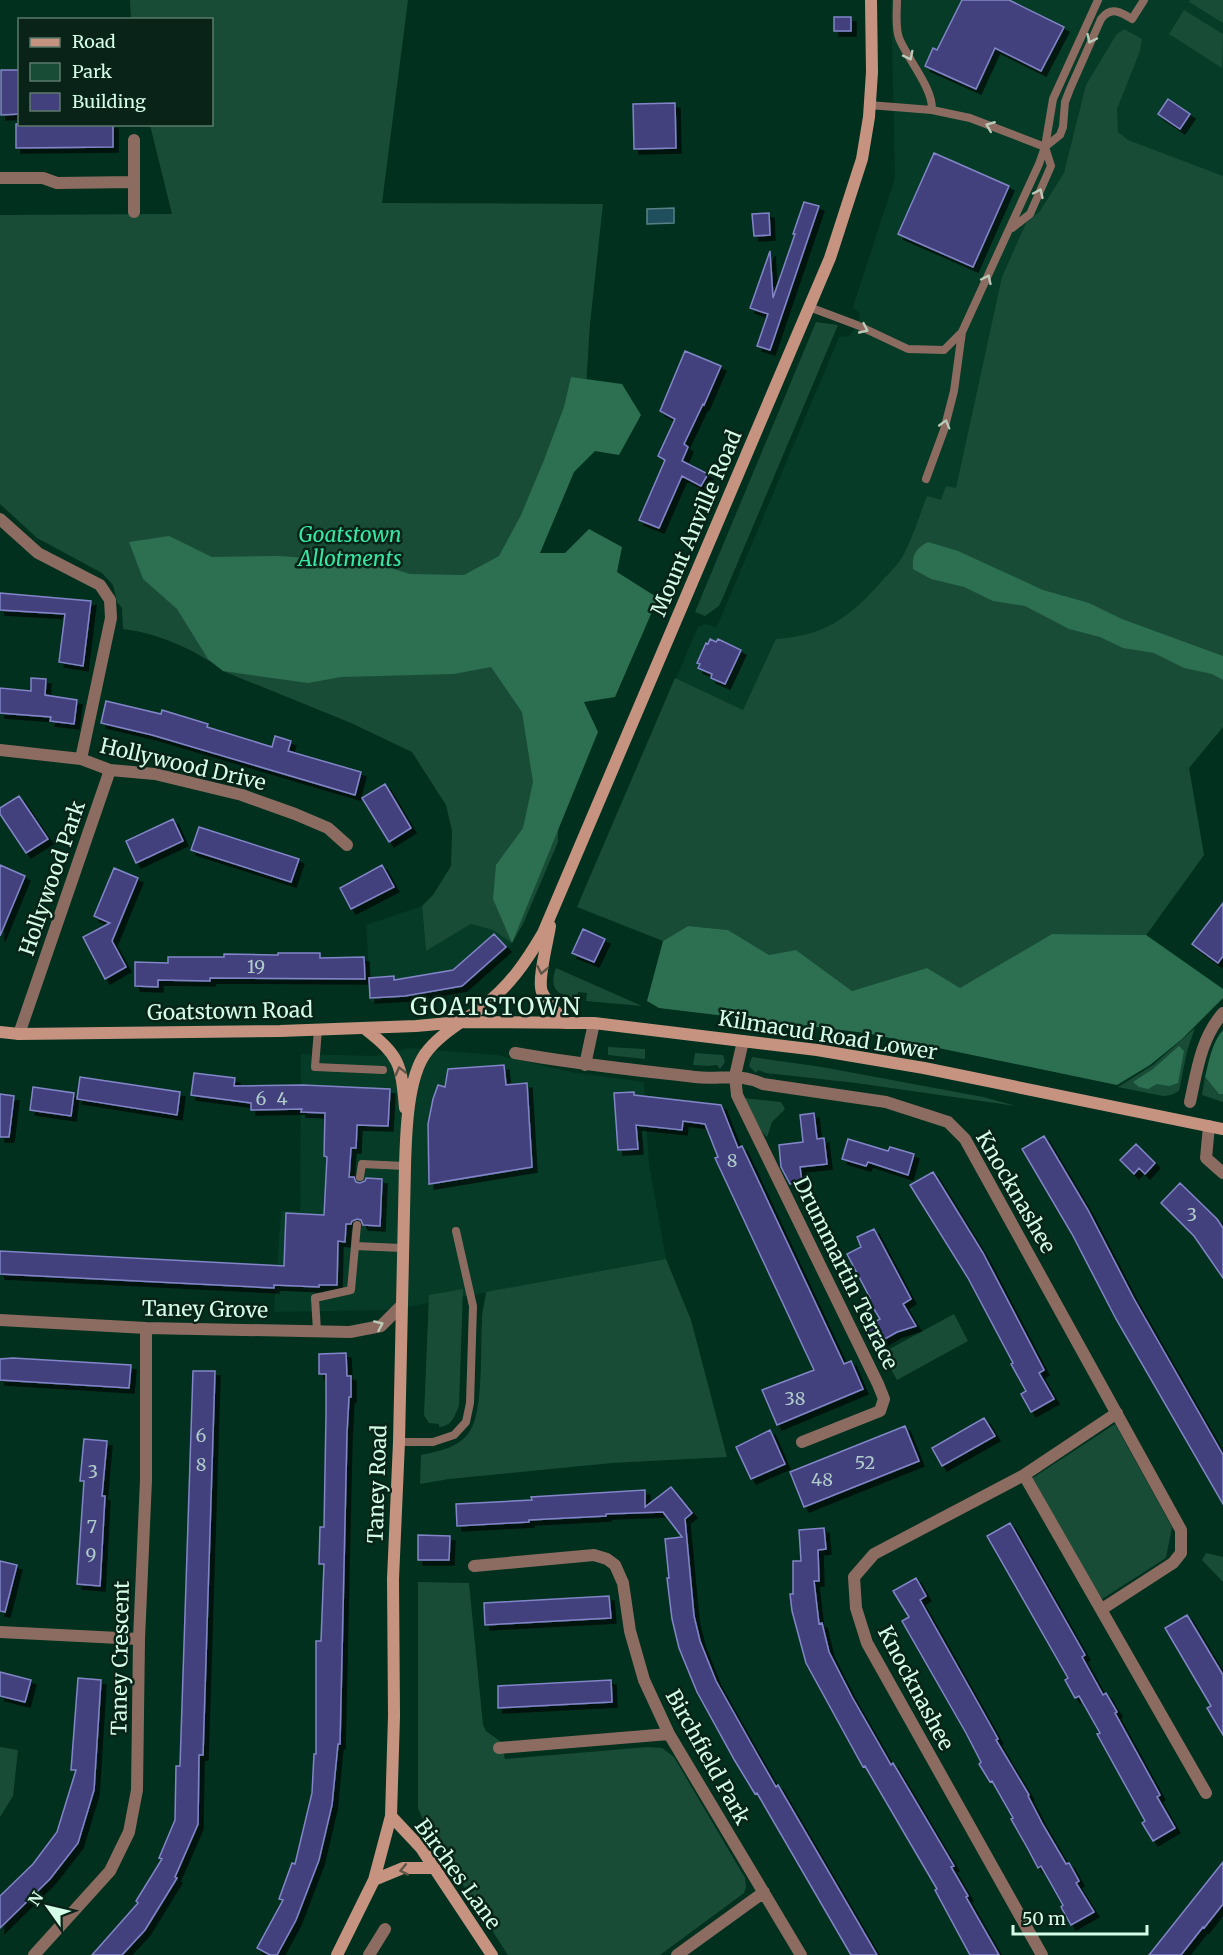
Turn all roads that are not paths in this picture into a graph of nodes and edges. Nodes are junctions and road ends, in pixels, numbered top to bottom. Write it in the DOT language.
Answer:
graph roads {
  1 [pos="871,0"];
  2 [pos="897,0"];
  3 [pos="1098,0"];
  4 [pos="1144,0"];
  5 [pos="869,105"];
  6 [pos="932,110"];
  7 [pos="134,140"];
  8 [pos="1045,147"];
  9 [pos="0,178"];
  10 [pos="134,183"];
  11 [pos="134,212"];
  12 [pos="809,307"];
  13 [pos="962,332"];
  14 [pos="926,479"];
  15 [pos="0,519"];
  16 [pos="0,750"];
  17 [pos="81,759"];
  18 [pos="110,770"];
  19 [pos="347,845"];
  20 [pos="552,913"];
  21 [pos="1223,1013"];
  22 [pos="460,1022"];
  23 [pos="565,1023"];
  24 [pos="594,1023"];
  25 [pos="364,1028"];
  26 [pos="318,1029"];
  27 [pos="0,1032"];
  28 [pos="19,1034"];
  29 [pos="743,1041"];
  30 [pos="515,1053"];
  31 [pos="585,1065"];
  32 [pos="383,1070"];
  33 [pos="735,1076"];
  34 [pos="1190,1102"];
  35 [pos="1209,1126"];
  36 [pos="406,1128"];
  37 [pos="1223,1129"];
  38 [pos="405,1166"];
  39 [pos="1223,1173"];
  40 [pos="360,1177"];
  41 [pos="357,1225"];
  42 [pos="456,1231"];
  43 [pos="355,1246"];
  44 [pos="402,1248"];
  45 [pos="401,1306"];
  46 [pos="0,1320"];
  47 [pos="146,1328"];
  48 [pos="316,1331"];
  49 [pos="1118,1413"];
  50 [pos="399,1442"];
  51 [pos="802,1442"];
  52 [pos="1024,1475"];
  53 [pos="474,1566"];
  54 [pos="1102,1610"];
  55 [pos="0,1632"];
  56 [pos="139,1639"];
  57 [pos="669,1734"];
  58 [pos="499,1748"];
  59 [pos="1206,1794"];
  60 [pos="391,1816"];
  61 [pos="435,1868"];
  62 [pos="374,1880"];
  63 [pos="764,1892"];
  64 [pos="384,1929"];
  65 [pos="34,1955"];
  66 [pos="337,1955"];
  67 [pos="369,1955"];
  68 [pos="492,1955"];
  69 [pos="677,1955"];
  70 [pos="801,1955"];
  71 [pos="1042,1955"];
  1 -- 5 [label="main road, Mount Anville Road"];
  2 -- 6 [label="lane, one-way"];
  3 -- 8 [label="lane"];
  4 -- 8 [label="lane, one-way"];
  5 -- 6 [label="lane"];
  5 -- 12 [label="main road, Mount Anville Road"];
  8 -- 6 [label="lane, one-way"];
  7 -- 10 [label="street"];
  13 -- 8 [label="lane, one-way"];
  9 -- 10 [label="street"];
  10 -- 11 [label="street"];
  12 -- 13 [label="lane, one-way"];
  12 -- 20 [label="main road, Mount Anville Road"];
  14 -- 13 [label="lane, one-way"];
  15 -- 17 [label="street"];
  16 -- 17 [label="street, Hollywood Drive"];
  17 -- 18 [label="street, Hollywood Drive"];
  18 -- 19 [label="street, Hollywood Drive"];
  18 -- 28 [label="street, Hollywood Park"];
  20 -- 22 [label="main road, Mount Anville Road"];
  20 -- 23 [label="main road, one-way"];
  21 -- 34 [label="street"];
  22 -- 23 [label="main road, Kilmacud Road Lower"];
  22 -- 25 [label="main road, Goatstown Road"];
  22 -- 36 [label="main road, Taney Road"];
  23 -- 24 [label="main road, Kilmacud Road Lower"];
  24 -- 29 [label="main road, Kilmacud Road Lower"];
  24 -- 31 [label="street"];
  25 -- 26 [label="main road, Goatstown Road"];
  36 -- 25 [label="main road, one-way"];
  26 -- 28 [label="main road, Goatstown Road"];
  26 -- 32 [label="lane"];
  27 -- 28 [label="main road, Goatstown Road"];
  29 -- 33 [label="street"];
  29 -- 35 [label="main road, Kilmacud Road Lower"];
  30 -- 31 [label="street, Knocknashee"];
  31 -- 33 [label="street, Knocknashee"];
  33 -- 49 [label="street, Knocknashee"];
  33 -- 51 [label="street, Drummartin Terrace"];
  35 -- 37 [label="main road, Kilmacud Road Lower"];
  35 -- 39 [label="street"];
  36 -- 38 [label="main road, Taney Road"];
  38 -- 40 [label="lane"];
  38 -- 44 [label="main road, Taney Road"];
  41 -- 43 [label="lane"];
  42 -- 50 [label="lane"];
  43 -- 44 [label="lane"];
  43 -- 48 [label="lane"];
  44 -- 45 [label="main road, Taney Road"];
  48 -- 45 [label="street, Taney Grove, one-way"];
  45 -- 50 [label="main road, Taney Road"];
  46 -- 47 [label="street, Taney Grove"];
  47 -- 48 [label="street, Taney Grove"];
  47 -- 56 [label="street, Taney Crescent"];
  49 -- 52 [label="street, Knocknashee"];
  49 -- 54 [label="street, Knocknashee"];
  50 -- 60 [label="main road, Taney Road"];
  52 -- 54 [label="street"];
  52 -- 71 [label="street, Knocknashee"];
  53 -- 57 [label="street, Birchfield Park"];
  54 -- 59 [label="street"];
  55 -- 56 [label="street"];
  56 -- 65 [label="street, Taney Crescent"];
  57 -- 58 [label="street"];
  57 -- 63 [label="street, Birchfield Park"];
  60 -- 61 [label="main road, Birches Lane"];
  60 -- 62 [label="main road, Taney Road"];
  61 -- 62 [label="main road, one-way"];
  61 -- 68 [label="main road, Birches Lane"];
  62 -- 66 [label="main road, Taney Road"];
  63 -- 69 [label="street"];
  63 -- 70 [label="street, Birchfield Park"];
  64 -- 67 [label="street"];
}
